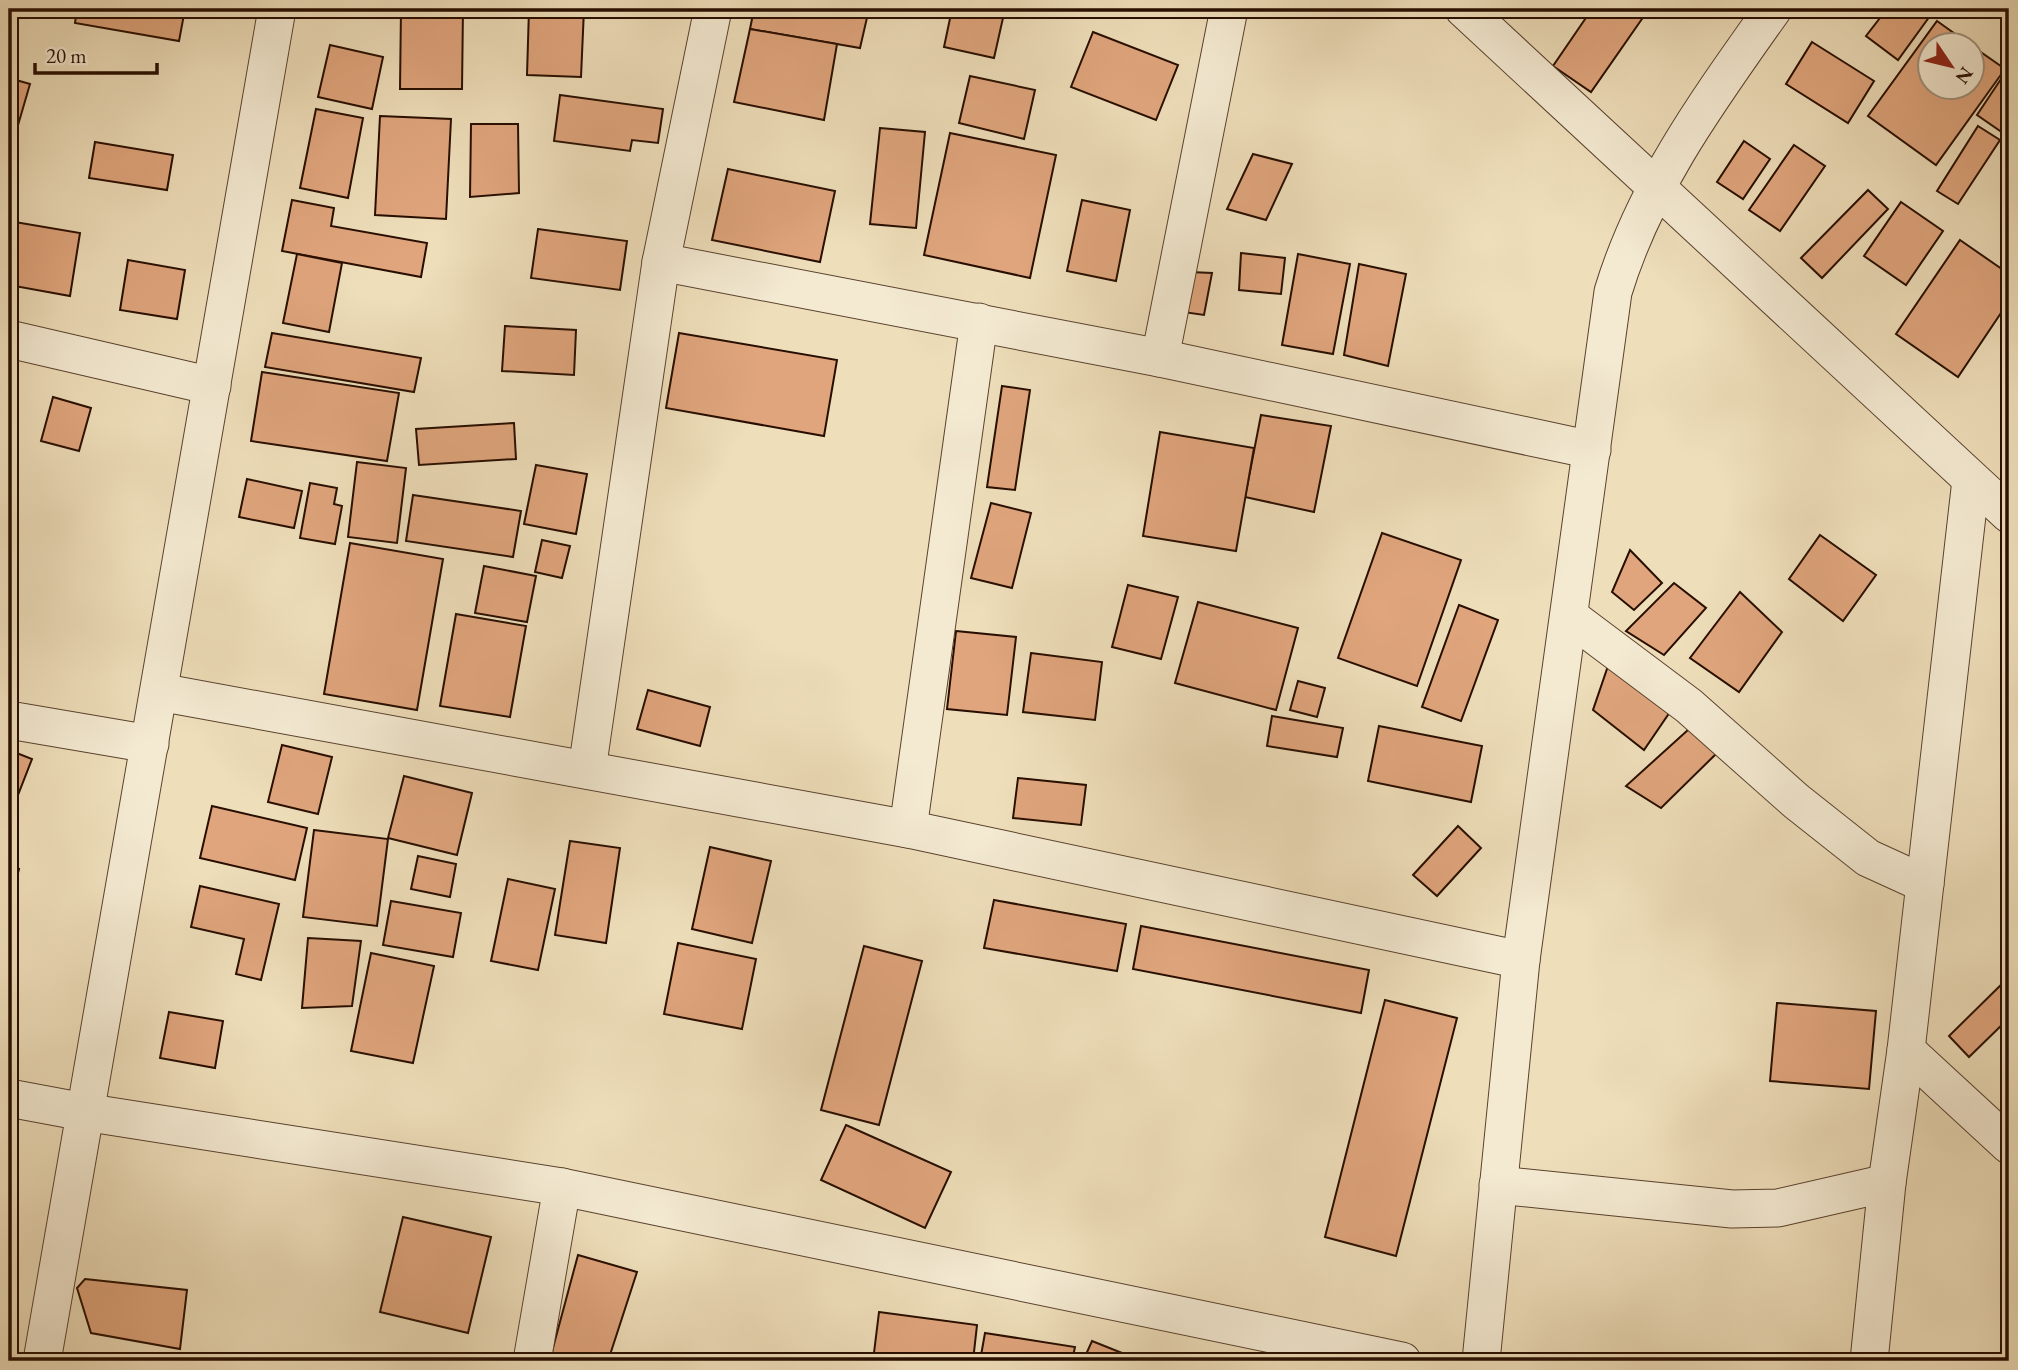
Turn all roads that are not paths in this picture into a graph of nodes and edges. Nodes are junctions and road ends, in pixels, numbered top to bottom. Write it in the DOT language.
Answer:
graph roads {
  1 [pos="277,9"];
  2 [pos="713,9"];
  3 [pos="1229,9"];
  4 [pos="1464,9"];
  5 [pos="1773,9"];
  6 [pos="1656,187"];
  7 [pos="661,262"];
  8 [pos="979,322"];
  9 [pos="9,339"];
  10 [pos="1160,358"];
  11 [pos="212,386"];
  12 [pos="1592,450"];
  13 [pos="1971,480"];
  14 [pos="2009,514"];
  15 [pos="1569,617"];
  16 [pos="159,692"];
  17 [pos="9,720"];
  18 [pos="150,744"];
  19 [pos="587,770"];
  20 [pos="908,829"];
  21 [pos="1925,884"];
  22 [pos="1521,960"];
  23 [pos="1906,1050"];
  24 [pos="9,1098"];
  25 [pos="84,1112"];
  26 [pos="2009,1145"];
  27 [pos="1887,1183"];
  28 [pos="1497,1185"];
  29 [pos="562,1187"];
  30 [pos="42,1361"];
  31 [pos="532,1361"];
  32 [pos="1402,1361"];
  33 [pos="1481,1361"];
  34 [pos="1869,1361"];
  1 -- 11 [label="street"];
  2 -- 7 [label="street"];
  3 -- 10 [label="street"];
  4 -- 6 [label="street"];
  5 -- 6 [label="street"];
  6 -- 12 [label="street"];
  6 -- 13 [label="street"];
  7 -- 8 [label="street"];
  7 -- 19 [label="street"];
  8 -- 10 [label="street"];
  8 -- 20 [label="street"];
  9 -- 11 [label="street"];
  10 -- 12 [label="street"];
  11 -- 16 [label="street"];
  12 -- 15 [label="street"];
  13 -- 14 [label="street"];
  13 -- 21 [label="street"];
  15 -- 21 [label="street"];
  15 -- 22 [label="street"];
  16 -- 18 [label="street"];
  16 -- 19 [label="street"];
  17 -- 18 [label="street"];
  18 -- 25 [label="street"];
  19 -- 20 [label="street"];
  20 -- 22 [label="street"];
  21 -- 23 [label="street"];
  22 -- 28 [label="street"];
  23 -- 26 [label="street"];
  23 -- 27 [label="street"];
  24 -- 25 [label="street"];
  25 -- 29 [label="street"];
  25 -- 30 [label="street"];
  27 -- 28 [label="street"];
  27 -- 34 [label="street"];
  28 -- 33 [label="street"];
  29 -- 31 [label="street"];
  29 -- 32 [label="street"];
}
